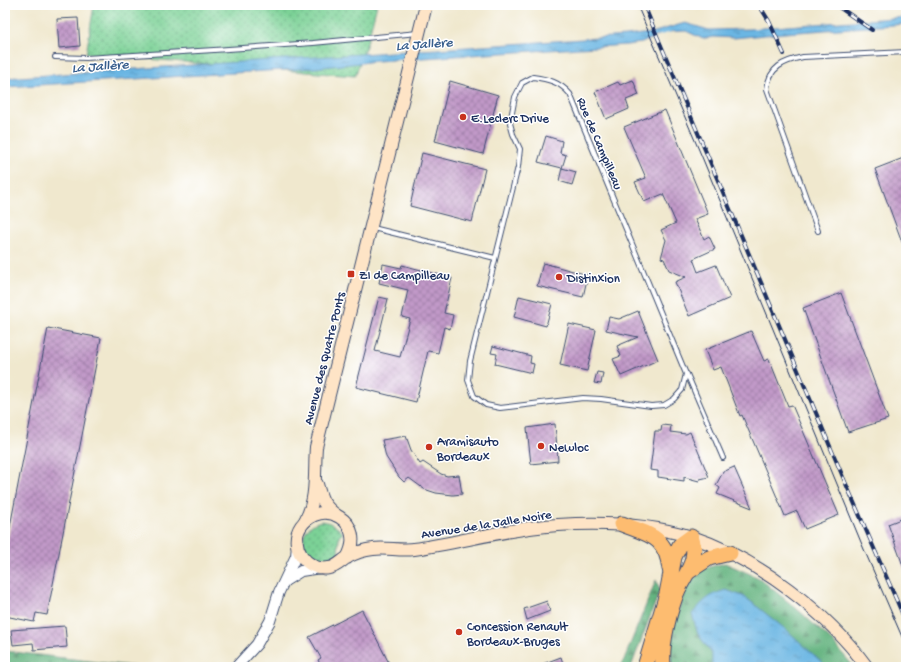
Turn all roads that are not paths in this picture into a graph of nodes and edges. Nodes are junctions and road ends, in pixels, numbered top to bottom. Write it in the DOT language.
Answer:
graph roads {
  1 [pos="426,5"];
  2 [pos="419,33"];
  3 [pos="906,52"];
  4 [pos="55,57"];
  5 [pos="370,227"];
  6 [pos="818,231"];
  7 [pos="495,258"];
  8 [pos="686,374"];
  9 [pos="724,458"];
  10 [pos="314,475"];
  11 [pos="341,518"];
  12 [pos="306,521"];
  13 [pos="622,524"];
  14 [pos="350,529"];
  15 [pos="692,537"];
  16 [pos="297,545"];
  17 [pos="374,549"];
  18 [pos="730,553"];
  19 [pos="347,558"];
  20 [pos="321,568"];
  21 [pos="688,572"];
  22 [pos="671,576"];
  23 [pos="283,582"];
  24 [pos="236,667"];
  25 [pos="645,667"];
  26 [pos="663,667"];
  27 [pos="867,667"];
  1 -- 2 [label="main road, Avenue des Quatre Ponts"];
  2 -- 4 [label="lane"];
  2 -- 5 [label="main road, Avenue des Quatre Ponts"];
  3 -- 6 [label="lane"];
  5 -- 7 [label="lane"];
  5 -- 10 [label="main road, Avenue des Quatre Ponts"];
  7 -- 8 [label="lane, Rue de Campilleau"];
  7 -- 8 [label="lane, Rue de Campilleau"];
  8 -- 9 [label="lane, Rue de Campilleau"];
  10 -- 11 [label="main road"];
  10 -- 12 [label="main road, Avenue des Quatre Ponts"];
  11 -- 12 [label="main road"];
  11 -- 14 [label="main road"];
  12 -- 16 [label="main road"];
  13 -- 15 [label="main road, Avenue de la Jalle Noire"];
  13 -- 17 [label="main road, Avenue de la Jalle Noire"];
  13 -- 22 [label="highway"];
  14 -- 17 [label="main road"];
  14 -- 19 [label="main road"];
  15 -- 18 [label="main road, Avenue de la Jalle Noire"];
  15 -- 21 [label="highway"];
  15 -- 22 [label="highway"];
  16 -- 20 [label="main road"];
  16 -- 23 [label="street"];
  17 -- 19 [label="main road, Avenue de la Jalle Noire"];
  18 -- 21 [label="highway"];
  18 -- 27 [label="main road, Avenue de la Jalle Noire"];
  19 -- 20 [label="main road"];
  20 -- 23 [label="street"];
  21 -- 26 [label="highway"];
  22 -- 25 [label="highway"];
  23 -- 24 [label="street"];
}
